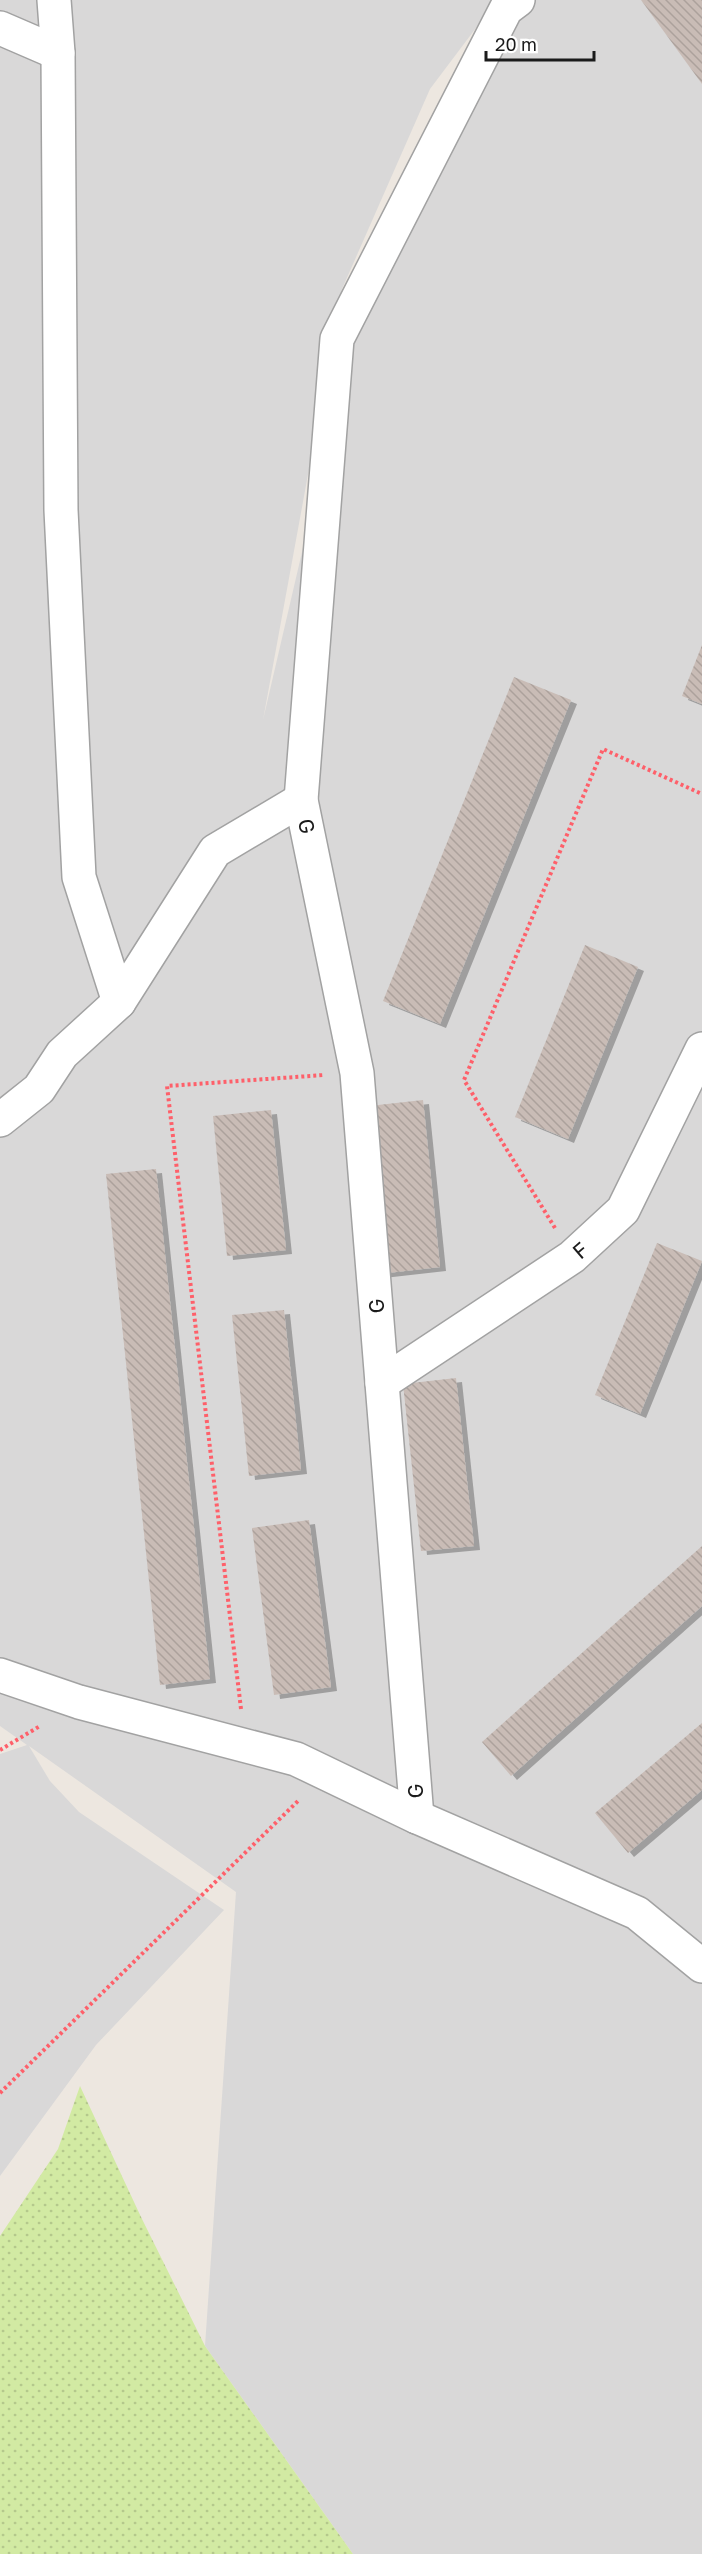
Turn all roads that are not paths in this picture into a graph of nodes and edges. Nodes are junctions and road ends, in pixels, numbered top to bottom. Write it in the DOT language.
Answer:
graph roads {
  1 [pos="54,0"];
  2 [pos="518,0"];
  3 [pos="0,28"];
  4 [pos="58,53"];
  5 [pos="301,800"];
  6 [pos="120,1002"];
  7 [pos="702,1049"];
  8 [pos="0,1120"];
  9 [pos="382,1383"];
  10 [pos="0,1675"];
  11 [pos="417,1817"];
  12 [pos="702,1966"];
  1 -- 4 [label="street"];
  2 -- 5 [label="street, G"];
  3 -- 4 [label="street"];
  4 -- 6 [label="street"];
  5 -- 6 [label="street"];
  5 -- 9 [label="street, G"];
  6 -- 8 [label="street"];
  7 -- 9 [label="street, F"];
  9 -- 11 [label="street, G"];
  10 -- 11 [label="street"];
  11 -- 12 [label="street"];
}
